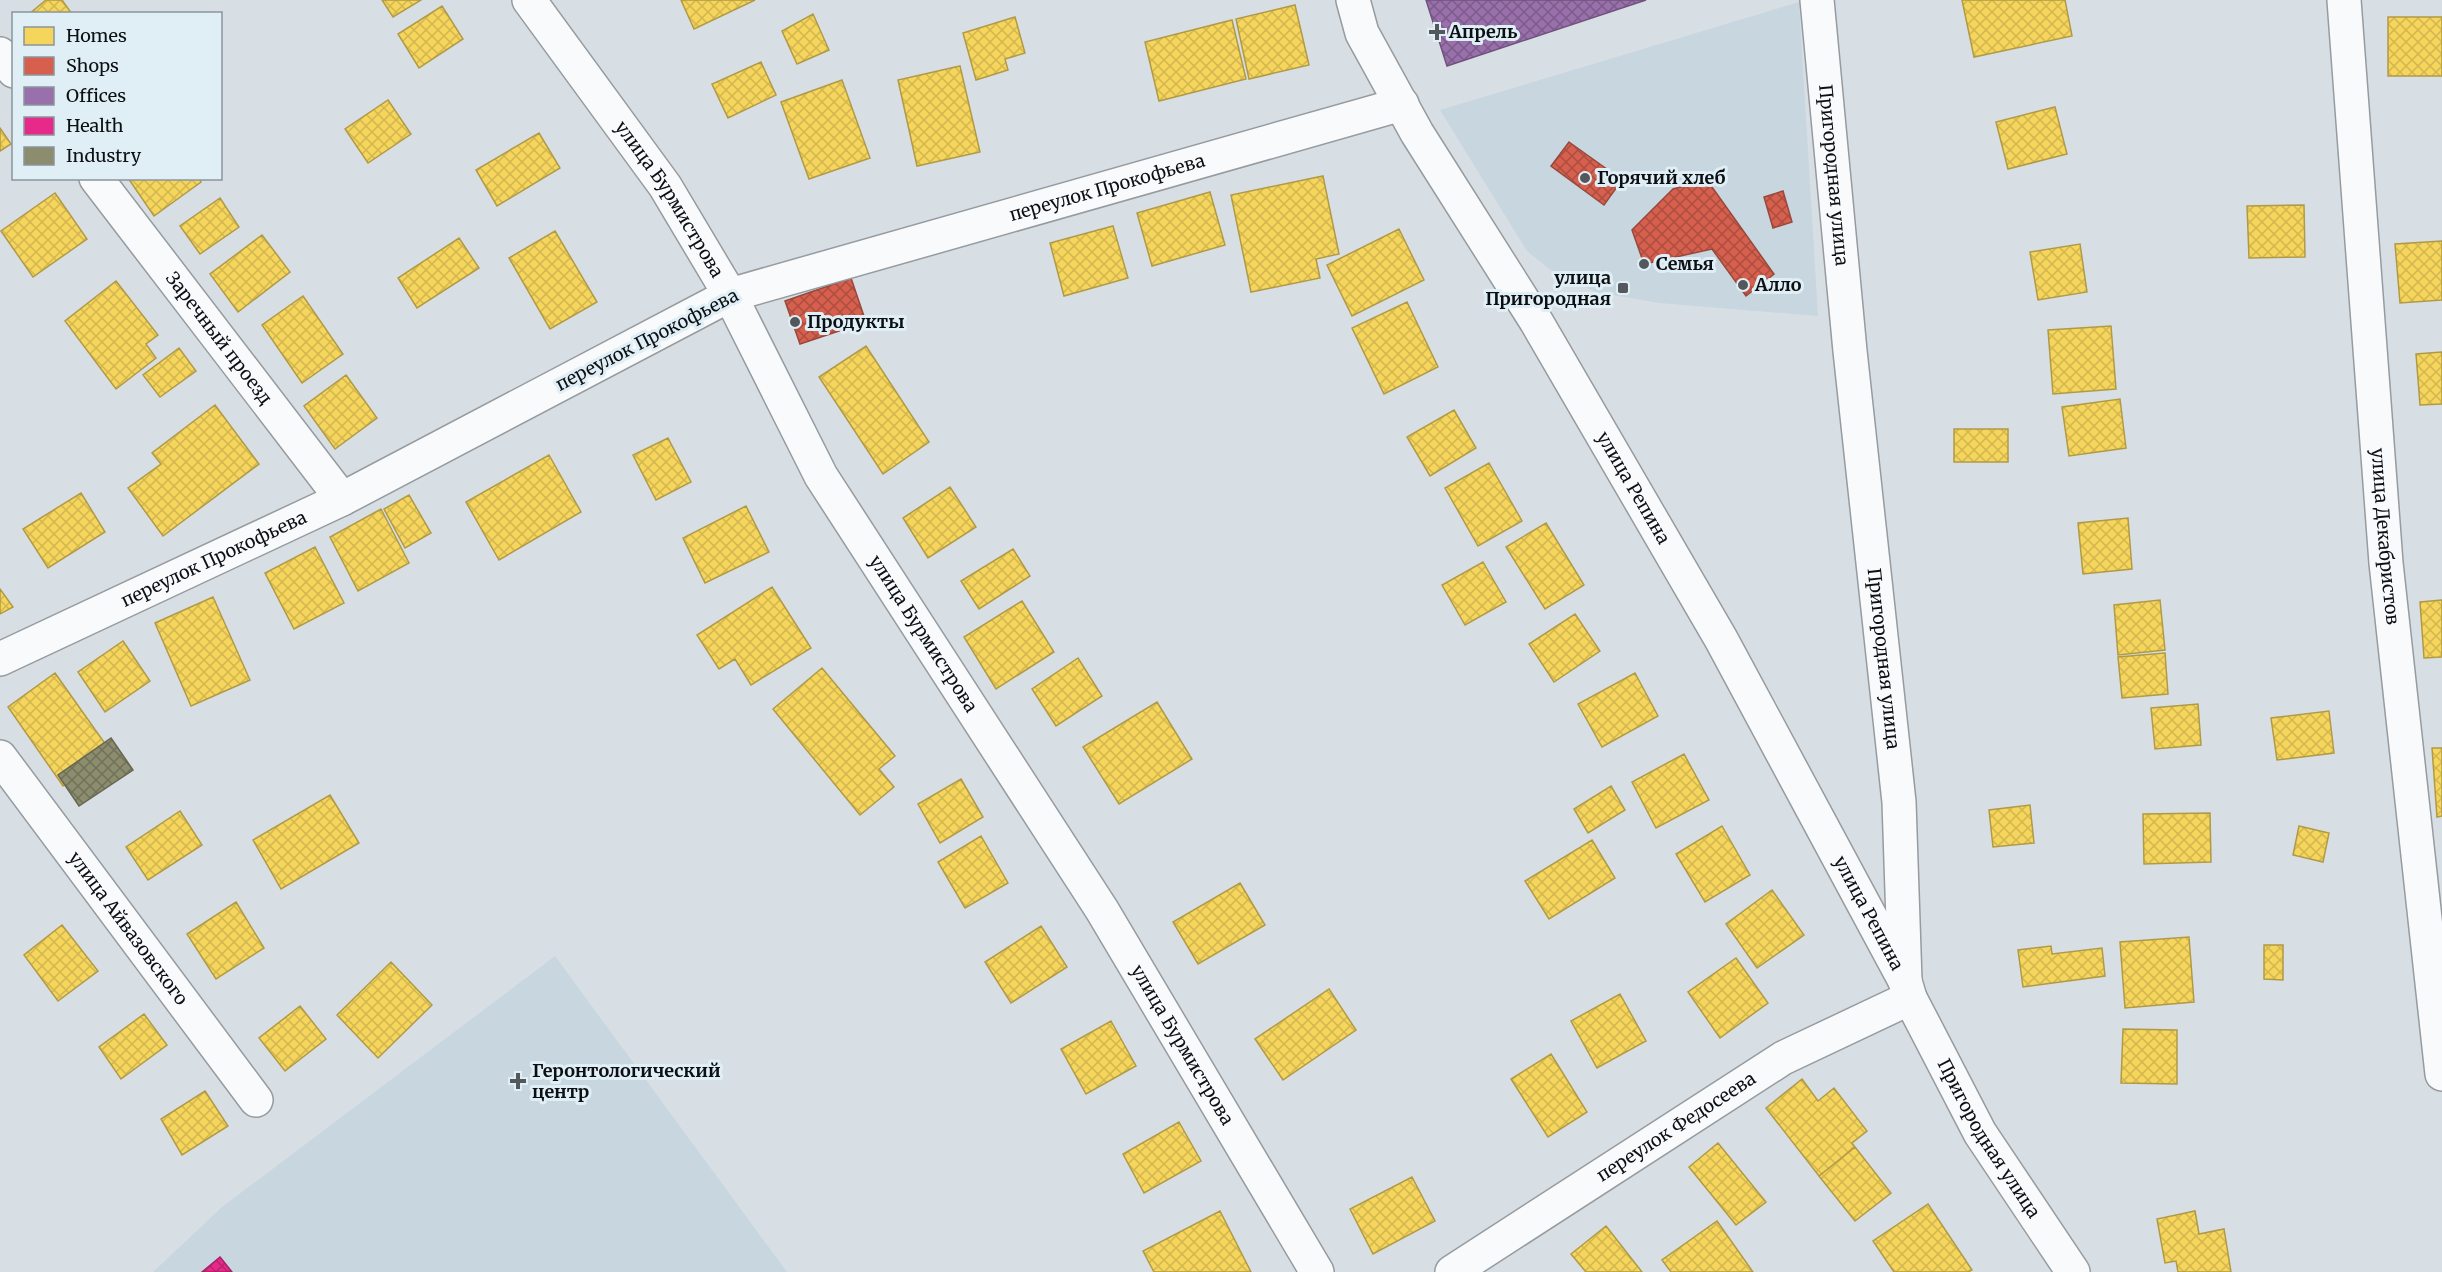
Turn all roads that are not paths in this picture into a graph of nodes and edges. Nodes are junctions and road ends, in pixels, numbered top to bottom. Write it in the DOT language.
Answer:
graph roads {
  1 [pos="529,0"];
  2 [pos="1353,0"];
  3 [pos="1817,0"];
  4 [pos="2344,0"];
  5 [pos="0,54"];
  6 [pos="12,69"];
  7 [pos="1402,104"];
  8 [pos="98,180"];
  9 [pos="730,295"];
  10 [pos="342,499"];
  11 [pos="0,659"];
  12 [pos="0,757"];
  13 [pos="1907,990"];
  14 [pos="2442,1074"];
  15 [pos="256,1100"];
  16 [pos="1317,1272"];
  17 [pos="1452,1272"];
  18 [pos="2073,1272"];
  1 -- 9 [label="street, улица Бурмистрова"];
  2 -- 7 [label="street, улица Репина"];
  3 -- 13 [label="street, Пригородная улица"];
  4 -- 14 [label="street, улица Декабристов"];
  5 -- 6 [label="street"];
  7 -- 9 [label="street, переулок Прокофьева"];
  7 -- 13 [label="street, улица Репина"];
  8 -- 10 [label="street, Заречный проезд"];
  9 -- 10 [label="street, переулок Прокофьева"];
  9 -- 16 [label="street, улица Бурмистрова"];
  10 -- 11 [label="street, переулок Прокофьева"];
  12 -- 15 [label="street, улица Айвазовского"];
  13 -- 17 [label="street, переулок Федосеева"];
  13 -- 18 [label="street, Пригородная улица"];
}
